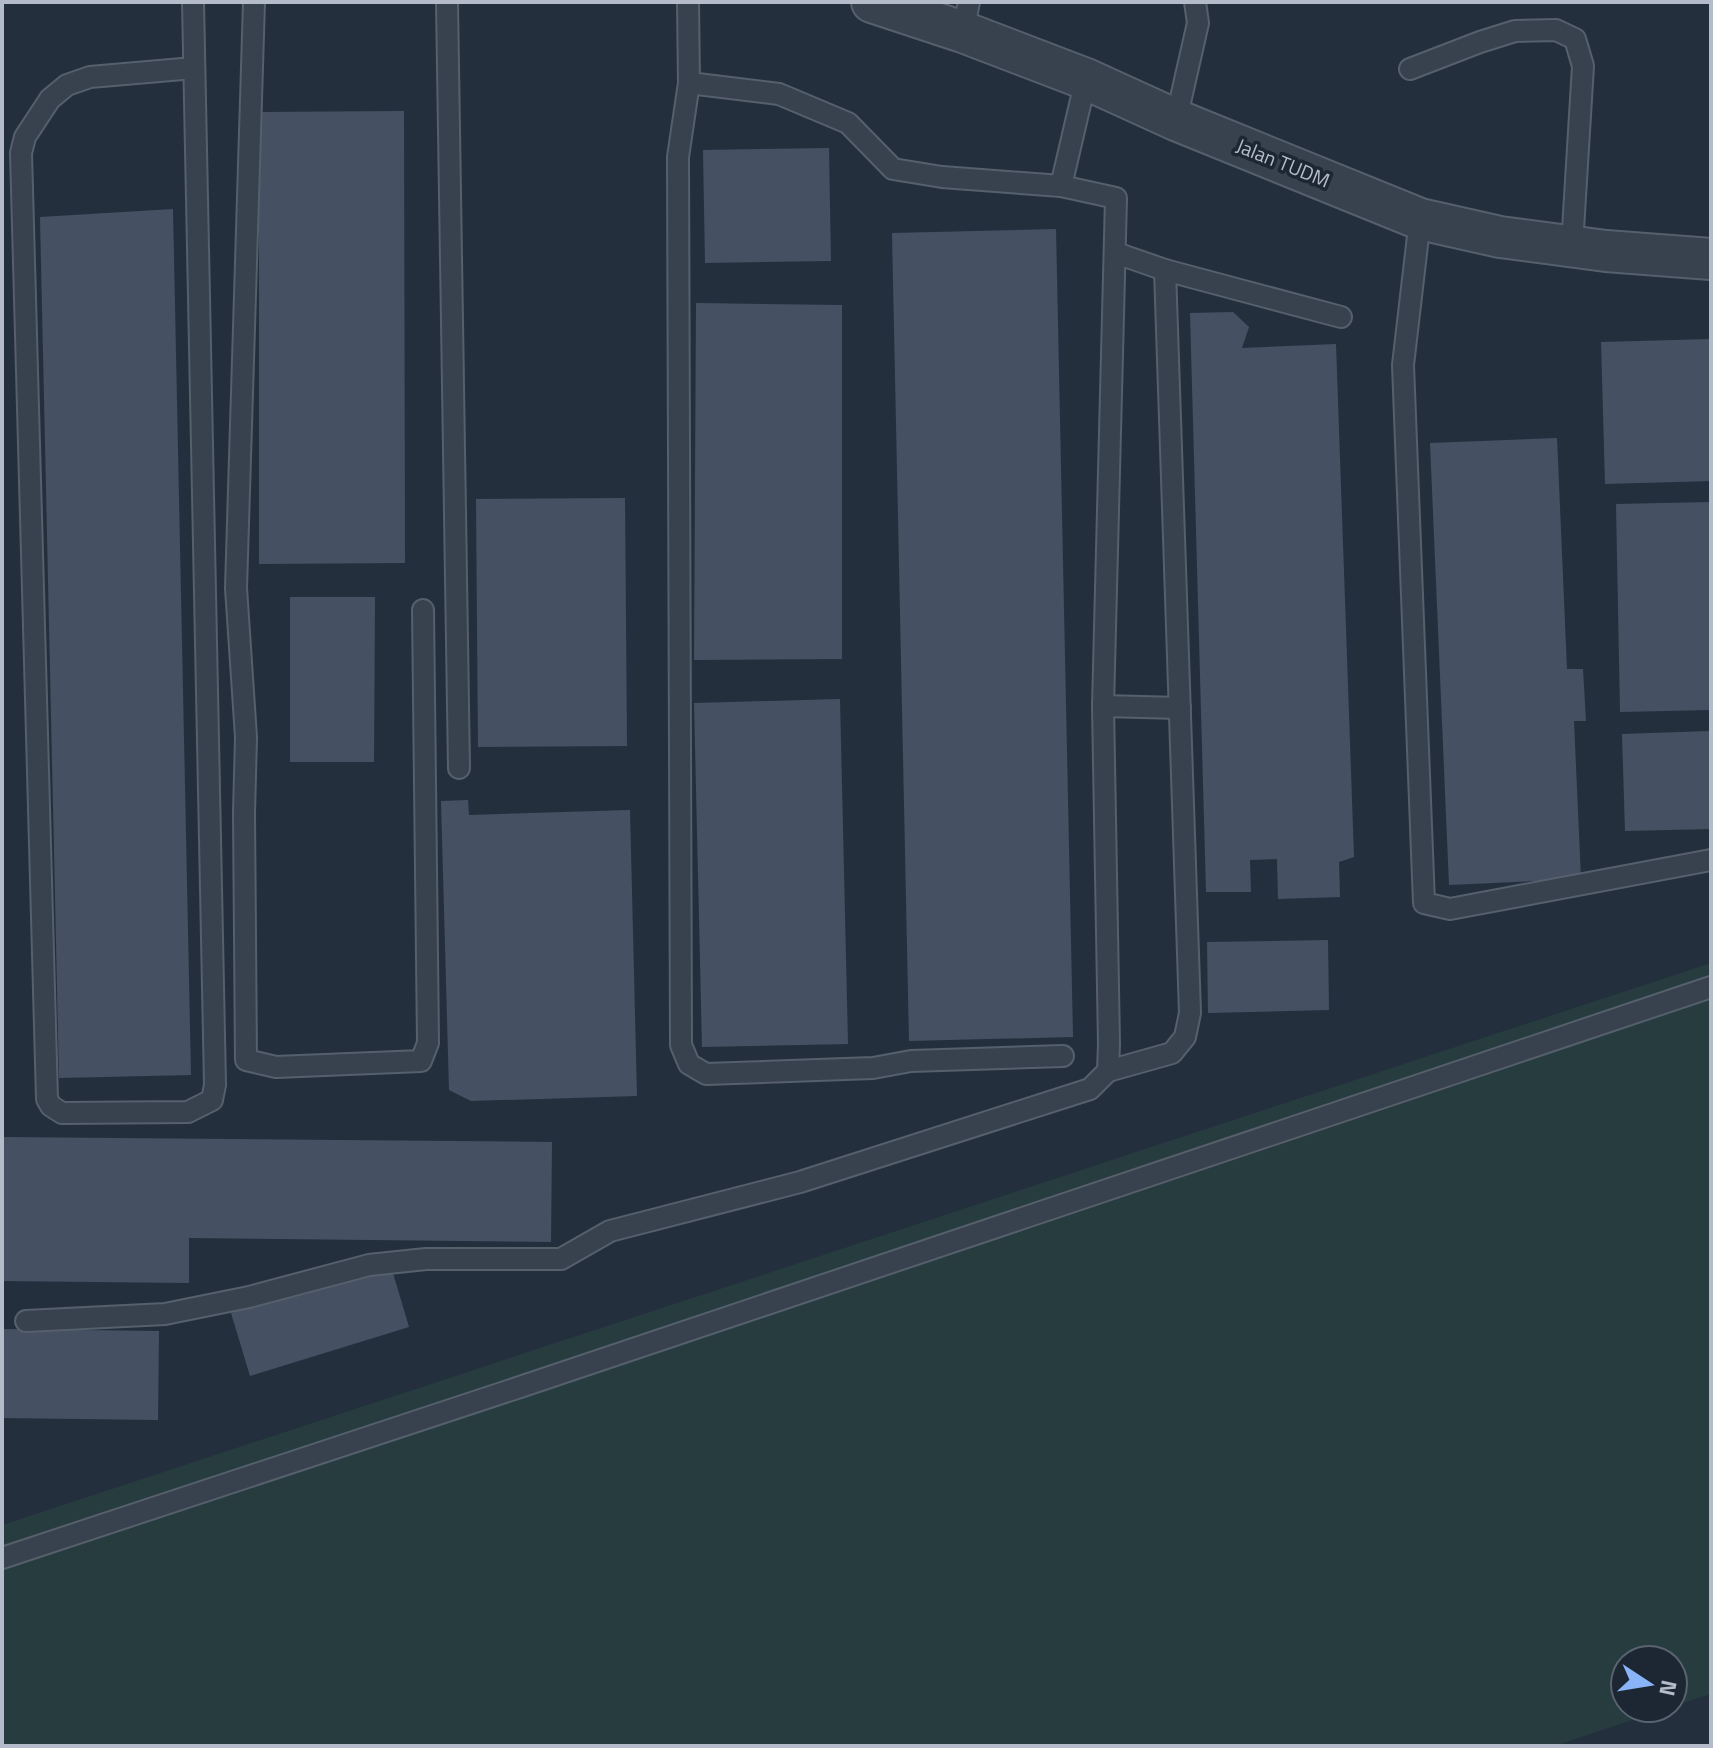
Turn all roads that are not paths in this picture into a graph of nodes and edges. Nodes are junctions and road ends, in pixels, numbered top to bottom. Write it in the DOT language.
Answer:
graph roads {
  1 [pos="193,2"];
  2 [pos="254,2"];
  3 [pos="447,2"];
  4 [pos="688,2"];
  5 [pos="872,2"];
  6 [pos="1195,2"];
  7 [pos="966,17"];
  8 [pos="194,68"];
  9 [pos="1410,69"];
  10 [pos="1086,79"];
  11 [pos="689,83"];
  12 [pos="1176,120"];
  13 [pos="1061,186"];
  14 [pos="1420,219"];
  15 [pos="1572,246"];
  16 [pos="1116,253"];
  17 [pos="1711,259"];
  18 [pos="1165,270"];
  19 [pos="1341,317"];
  20 [pos="423,610"];
  21 [pos="1103,706"];
  22 [pos="1180,708"];
  23 [pos="459,768"];
  24 [pos="1711,860"];
  25 [pos="1711,987"];
  26 [pos="1063,1056"];
  27 [pos="1108,1071"];
  28 [pos="26,1321"];
  29 [pos="2,1558"];
  1 -- 8 [label="lane"];
  2 -- 20 [label="lane"];
  3 -- 23 [label="lane"];
  4 -- 11 [label="lane"];
  5 -- 7 [label="street, Jalan TUDM"];
  6 -- 12 [label="lane"];
  7 -- 10 [label="street, Jalan TUDM"];
  8 -- 8 [label="lane"];
  9 -- 15 [label="lane"];
  10 -- 12 [label="street, Jalan TUDM"];
  10 -- 13 [label="lane"];
  11 -- 13 [label="lane"];
  11 -- 26 [label="lane"];
  12 -- 14 [label="street, Jalan TUDM"];
  13 -- 16 [label="lane"];
  14 -- 15 [label="street, Jalan TUDM"];
  14 -- 24 [label="lane"];
  15 -- 17 [label="street, Jalan TUDM"];
  16 -- 18 [label="lane"];
  16 -- 21 [label="lane"];
  18 -- 19 [label="lane"];
  18 -- 22 [label="lane"];
  21 -- 22 [label="lane"];
  21 -- 27 [label="lane"];
  22 -- 27 [label="lane"];
  25 -- 29 [label="lane"];
  27 -- 28 [label="lane"];
}
